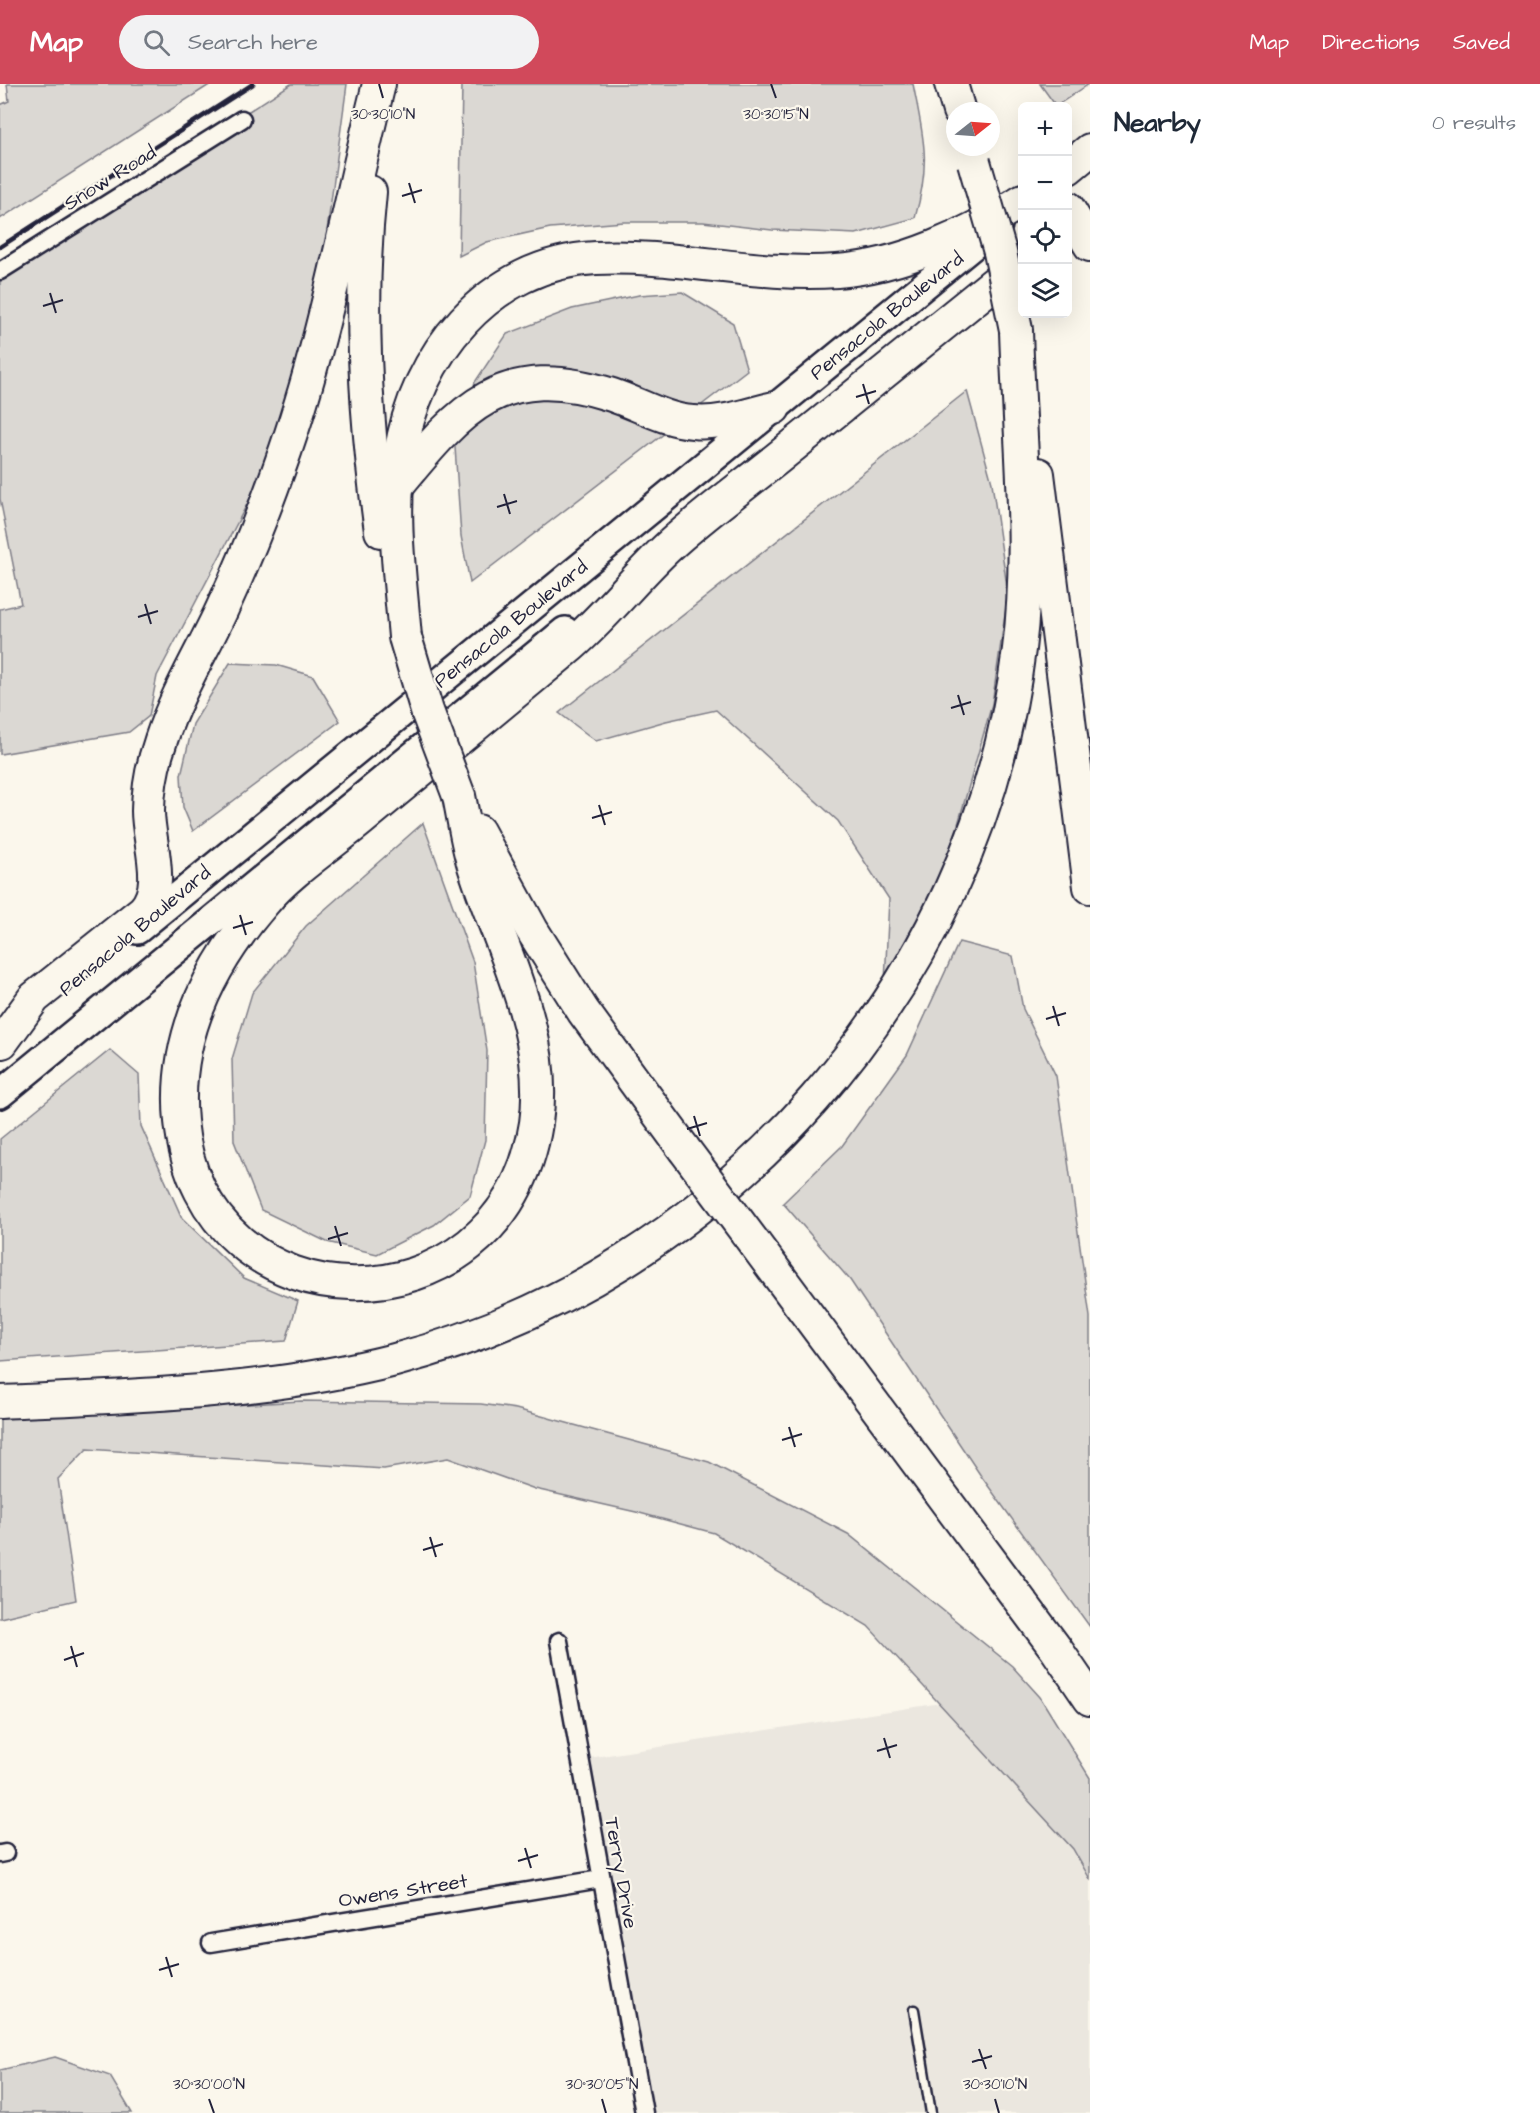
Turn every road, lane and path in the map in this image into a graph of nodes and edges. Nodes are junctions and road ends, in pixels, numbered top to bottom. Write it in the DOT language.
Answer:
graph roads {
  1 [pos="380,84"];
  2 [pos="951,84"];
  3 [pos="956,102"];
  4 [pos="242,119"];
  5 [pos="1090,150"];
  6 [pos="973,156"];
  7 [pos="1072,165"];
  8 [pos="1018,203"];
  9 [pos="1018,209"];
  10 [pos="1075,214"];
  11 [pos="1090,245"];
  12 [pos="1018,264"];
  13 [pos="0,271"];
  14 [pos="1016,330"];
  15 [pos="774,408"];
  16 [pos="397,486"];
  17 [pos="669,546"];
  18 [pos="405,637"];
  19 [pos="459,796"];
  20 [pos="1090,887"];
  21 [pos="1,1042"];
  22 [pos="0,1094"];
  23 [pos="0,1402"];
  24 [pos="559,1641"];
  25 [pos="1090,1699"];
  26 [pos="601,1879"];
  27 [pos="211,1943"];
  28 [pos="914,2010"];
  29 [pos="644,2113"];
  30 [pos="931,2113"];
  1 -- 18 [label="highway"];
  1 -- 21 [label="highway"];
  2 -- 3 [label="highway"];
  4 -- 13 [label="street, Snow Road"];
  5 -- 7 [label="highway"];
  6 -- 14 [label="highway, bridge"];
  8 -- 16 [label="highway"];
  9 -- 15 [label="main road, Pensacola Boulevard"];
  10 -- 11 [label="highway"];
  12 -- 17 [label="highway, Pensacola Boulevard"];
  14 -- 20 [label="highway"];
  14 -- 23 [label="highway"];
  15 -- 16 [label="highway"];
  15 -- 21 [label="main road, Pensacola Boulevard"];
  16 -- 18 [label="highway"];
  17 -- 19 [label="highway"];
  17 -- 22 [label="main road, Pensacola Boulevard"];
  18 -- 19 [label="highway, bridge"];
  19 -- 25 [label="highway, bridge"];
  24 -- 26 [label="street, Terry Drive"];
  26 -- 27 [label="street, Owens Street"];
  26 -- 29 [label="street, Terry Drive"];
  28 -- 30 [label="lane"];
}
